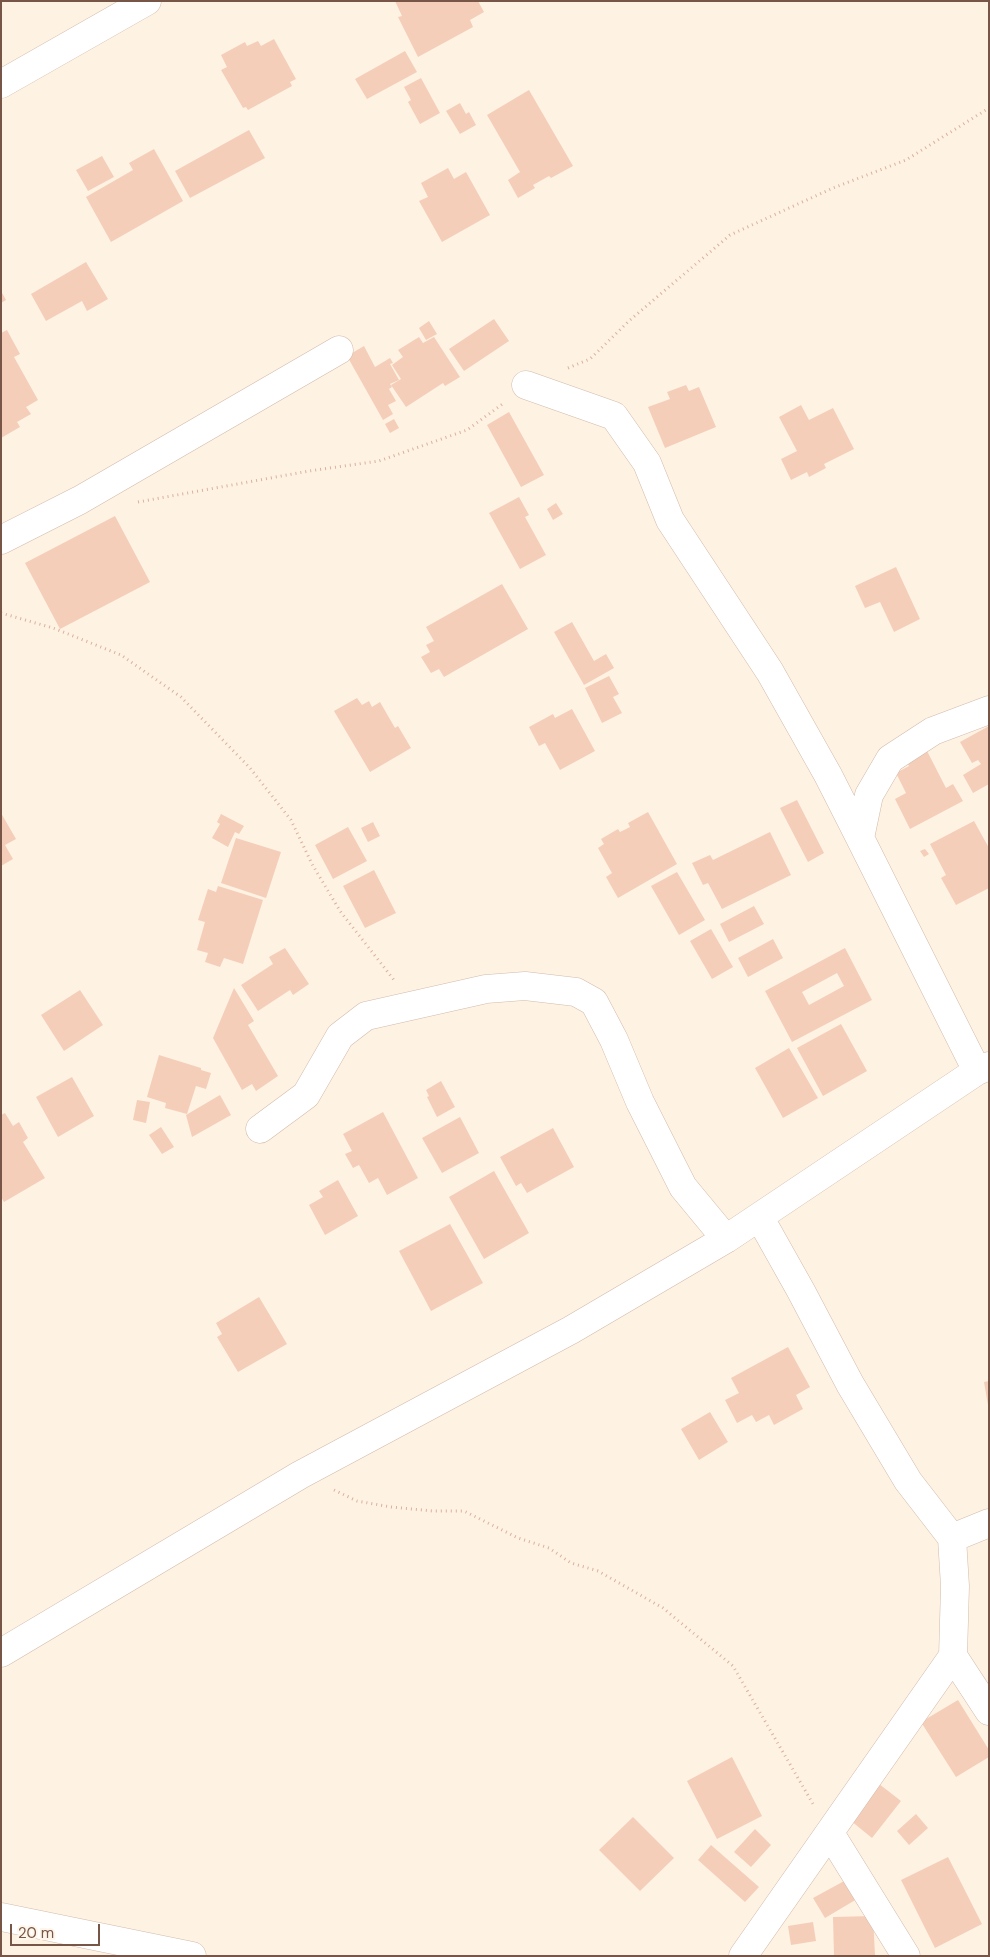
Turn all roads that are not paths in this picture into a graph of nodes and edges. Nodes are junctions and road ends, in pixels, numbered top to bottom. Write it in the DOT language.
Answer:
graph roads {
  1 [pos="147,1"];
  2 [pos="1,84"];
  3 [pos="339,350"];
  4 [pos="526,385"];
  5 [pos="1,540"];
  6 [pos="989,710"];
  7 [pos="860,838"];
  8 [pos="983,1068"];
  9 [pos="260,1130"];
  10 [pos="760,1218"];
  11 [pos="726,1239"];
  12 [pos="989,1523"];
  13 [pos="952,1538"];
  14 [pos="1,1653"];
  15 [pos="953,1656"];
  16 [pos="989,1711"];
  17 [pos="830,1833"];
  18 [pos="1,1917"];
  19 [pos="192,1956"];
  20 [pos="743,1956"];
  21 [pos="906,1956"];
  1 -- 2 [label="street"];
  3 -- 5 [label="street"];
  4 -- 7 [label="street"];
  6 -- 7 [label="street"];
  7 -- 8 [label="street"];
  8 -- 10 [label="street"];
  9 -- 11 [label="street"];
  10 -- 11 [label="street"];
  10 -- 13 [label="street"];
  11 -- 14 [label="street"];
  12 -- 13 [label="street"];
  13 -- 15 [label="street"];
  15 -- 16 [label="street"];
  15 -- 17 [label="street"];
  17 -- 20 [label="street"];
  17 -- 21 [label="street"];
  18 -- 19 [label="street"];
}
